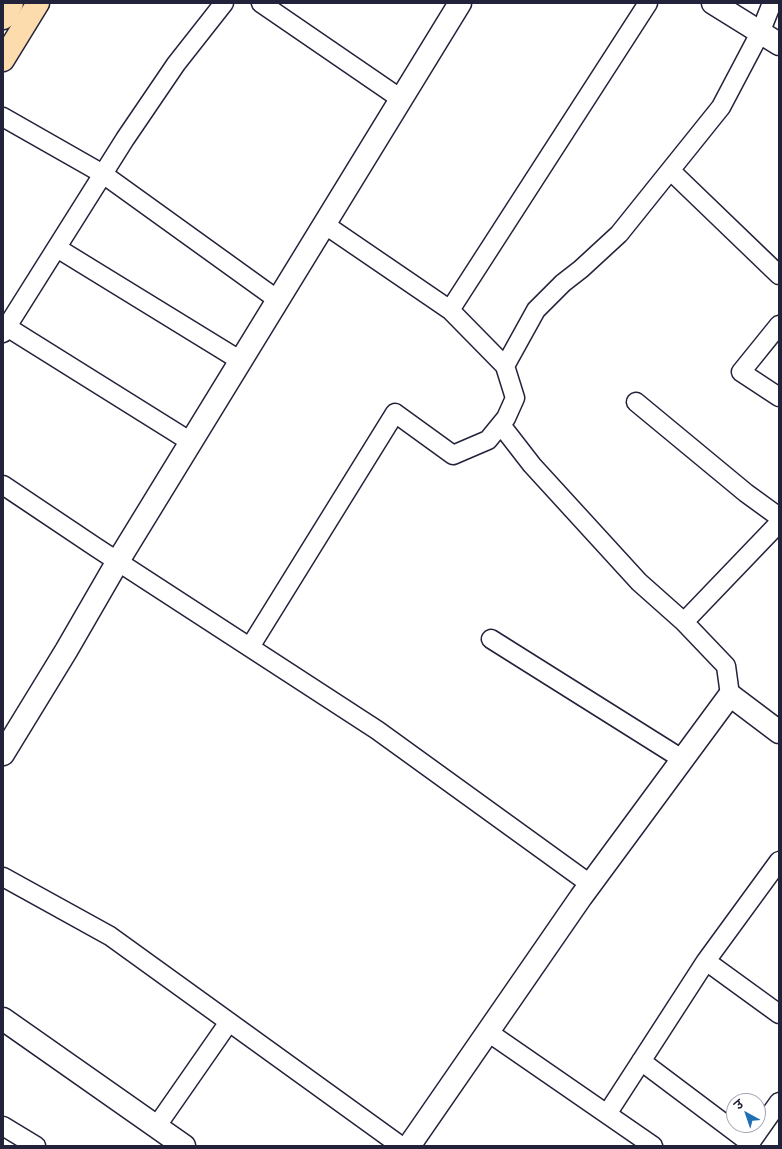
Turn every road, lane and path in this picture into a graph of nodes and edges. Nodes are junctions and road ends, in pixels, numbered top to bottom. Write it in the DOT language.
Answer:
graph roads {
  1 [pos="12,3"];
  2 [pos="38,3"];
  3 [pos="224,3"];
  4 [pos="261,3"];
  5 [pos="460,3"];
  6 [pos="648,3"];
  7 [pos="713,3"];
  8 [pos="772,3"];
  9 [pos="3,18"];
  10 [pos="760,33"];
  11 [pos="779,44"];
  12 [pos="3,60"];
  13 [pos="401,99"];
  14 [pos="3,117"];
  15 [pos="671,171"];
  16 [pos="103,174"];
  17 [pos="324,224"];
  18 [pos="57,248"];
  19 [pos="779,275"];
  20 [pos="278,300"];
  21 [pos="450,310"];
  22 [pos="779,325"];
  23 [pos="5,330"];
  24 [pos="241,361"];
  25 [pos="506,366"];
  26 [pos="779,397"];
  27 [pos="636,402"];
  28 [pos="501,424"];
  29 [pos="191,442"];
  30 [pos="3,485"];
  31 [pos="779,517"];
  32 [pos="779,523"];
  33 [pos="118,561"];
  34 [pos="684,622"];
  35 [pos="491,638"];
  36 [pos="250,647"];
  37 [pos="730,695"];
  38 [pos="777,726"];
  39 [pos="3,754"];
  40 [pos="682,759"];
  41 [pos="779,861"];
  42 [pos="3,877"];
  43 [pos="590,884"];
  44 [pos="706,961"];
  45 [pos="779,1014"];
  46 [pos="3,1019"];
  47 [pos="229,1022"];
  48 [pos="488,1032"];
  49 [pos="641,1061"];
  50 [pos="779,1102"];
  51 [pos="607,1114"];
  52 [pos="3,1126"];
  53 [pos="168,1139"];
  54 [pos="412,1144"];
  55 [pos="749,1145"];
  56 [pos="36,1146"];
  57 [pos="653,1146"];
  1 -- 9 [label="main road"];
  2 -- 12 [label="main road"];
  3 -- 16 [label="street"];
  4 -- 13 [label="street"];
  5 -- 13 [label="street"];
  6 -- 21 [label="street"];
  7 -- 10 [label="street"];
  8 -- 10 [label="street"];
  10 -- 11 [label="street"];
  10 -- 15 [label="street"];
  13 -- 17 [label="street"];
  14 -- 16 [label="street"];
  15 -- 19 [label="street"];
  15 -- 25 [label="street"];
  16 -- 18 [label="street"];
  16 -- 20 [label="street"];
  17 -- 20 [label="street"];
  17 -- 21 [label="street"];
  18 -- 23 [label="street"];
  18 -- 24 [label="street"];
  20 -- 24 [label="street"];
  21 -- 25 [label="street"];
  22 -- 26 [label="street"];
  23 -- 29 [label="street"];
  24 -- 29 [label="street"];
  25 -- 28 [label="street"];
  27 -- 31 [label="street"];
  28 -- 34 [label="street"];
  28 -- 36 [label="street"];
  29 -- 33 [label="street"];
  30 -- 33 [label="street"];
  32 -- 34 [label="street"];
  33 -- 36 [label="street"];
  33 -- 39 [label="street"];
  34 -- 37 [label="street"];
  35 -- 40 [label="street"];
  36 -- 43 [label="street"];
  37 -- 38 [label="street"];
  37 -- 40 [label="street"];
  40 -- 43 [label="street"];
  41 -- 44 [label="street"];
  42 -- 47 [label="street"];
  43 -- 48 [label="street"];
  44 -- 45 [label="street"];
  44 -- 49 [label="street"];
  46 -- 53 [label="street"];
  47 -- 53 [label="street"];
  47 -- 54 [label="street"];
  48 -- 51 [label="street"];
  48 -- 54 [label="street"];
  49 -- 51 [label="street"];
  49 -- 55 [label="street"];
  50 -- 55 [label="street"];
  51 -- 57 [label="street"];
  52 -- 56 [label="street"];
}
